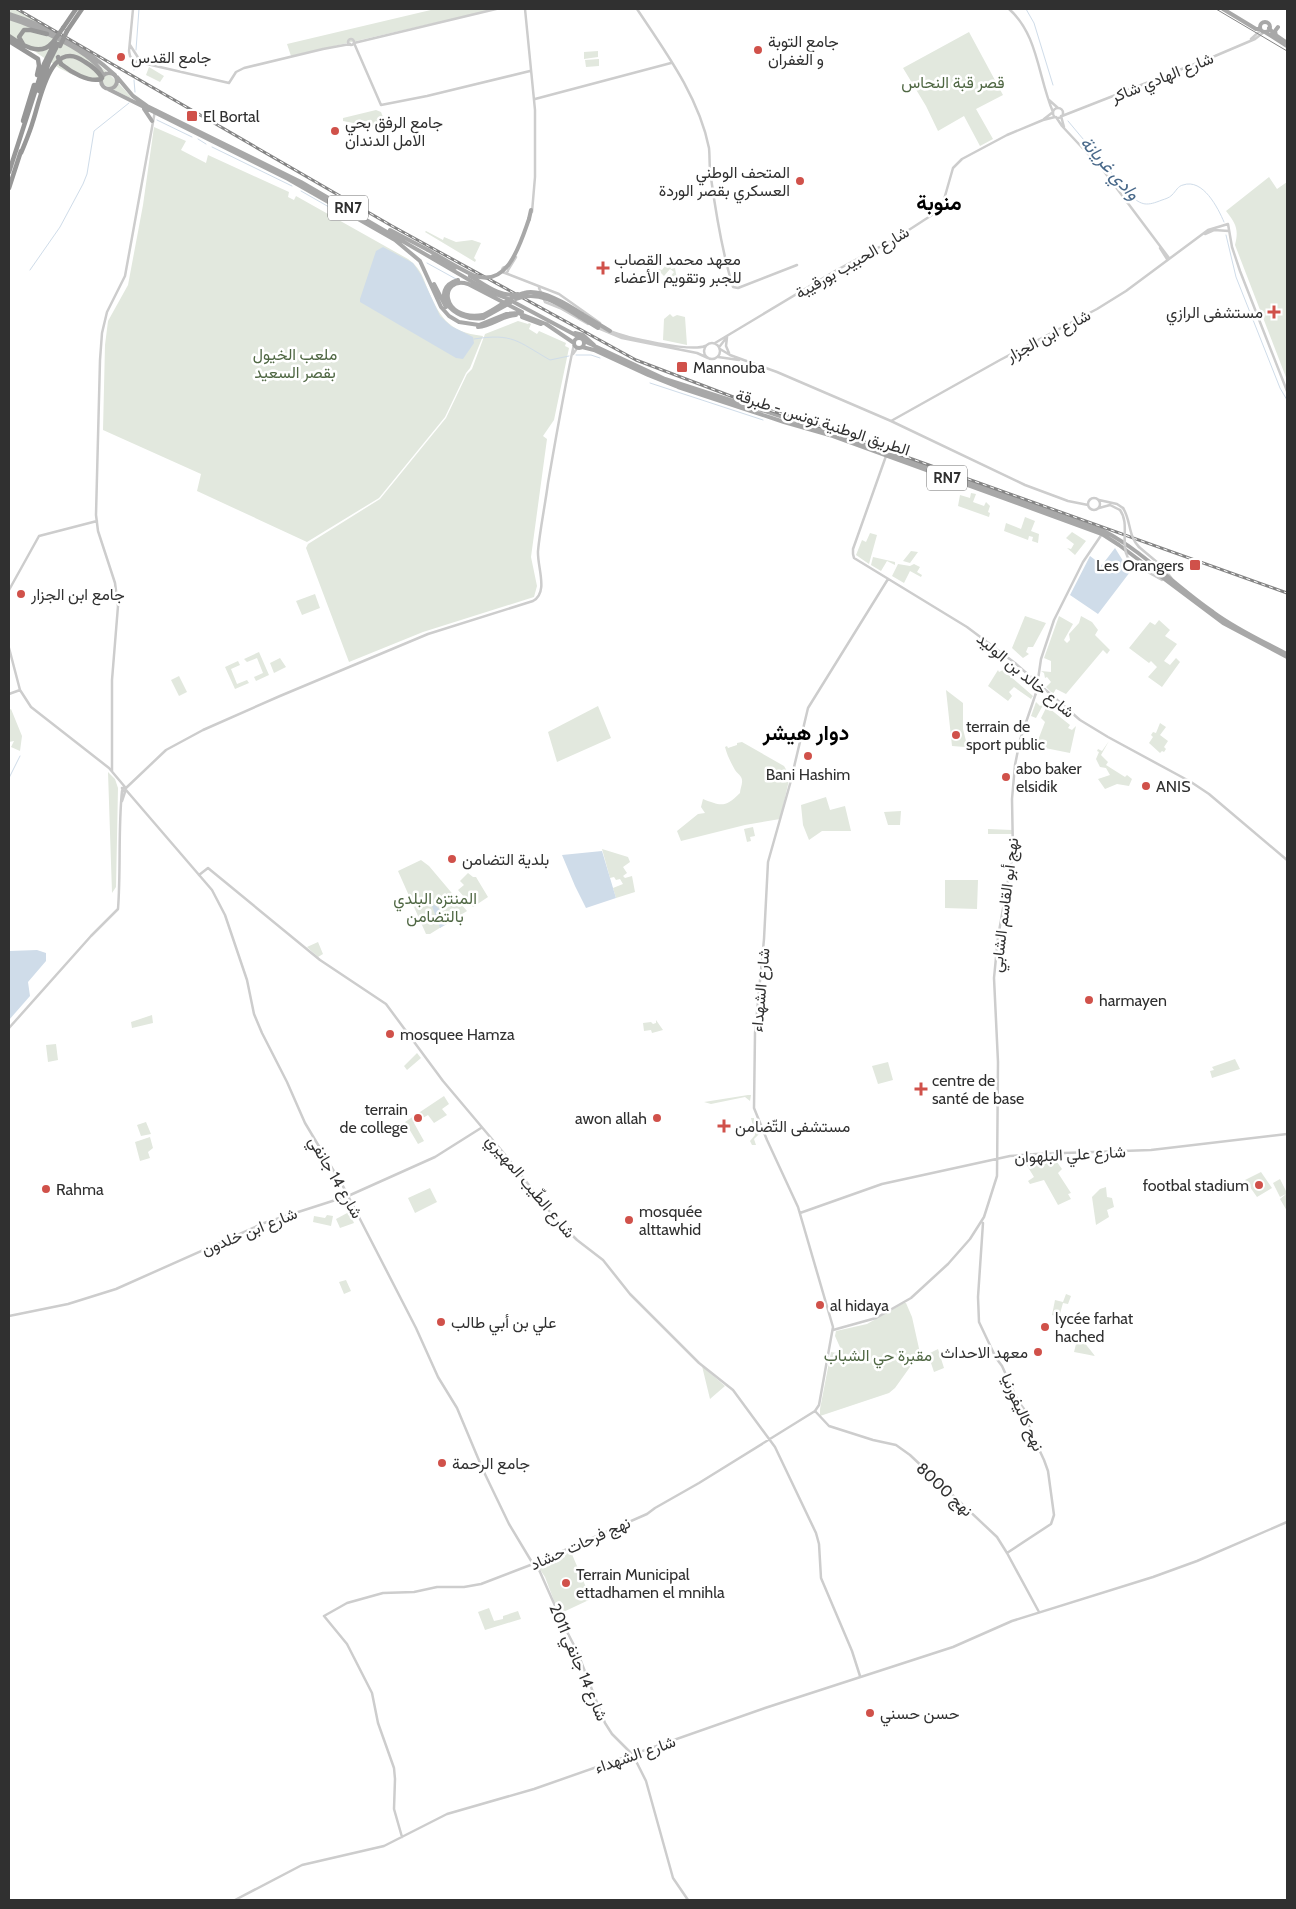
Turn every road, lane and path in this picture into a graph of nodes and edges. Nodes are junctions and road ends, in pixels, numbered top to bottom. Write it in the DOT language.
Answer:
graph roads {
  1 [pos="76,9"];
  2 [pos="82,9"];
  3 [pos="133,9"];
  4 [pos="496,9"];
  5 [pos="525,9"];
  6 [pos="637,9"];
  7 [pos="1009,9"];
  8 [pos="1223,9"];
  9 [pos="9,16"];
  10 [pos="1250,26"];
  11 [pos="1278,27"];
  12 [pos="1269,28"];
  13 [pos="65,29"];
  14 [pos="1260,30"];
  15 [pos="47,34"];
  16 [pos="9,36"];
  17 [pos="1276,36"];
  18 [pos="9,41"];
  19 [pos="1249,42"];
  20 [pos="56,43"];
  21 [pos="352,43"];
  22 [pos="1287,44"];
  23 [pos="24,45"];
  24 [pos="130,45"];
  25 [pos="671,63"];
  26 [pos="144,64"];
  27 [pos="530,71"];
  28 [pos="116,76"];
  29 [pos="102,78"];
  30 [pos="108,89"];
  31 [pos="534,99"];
  32 [pos="1048,99"];
  33 [pos="141,106"];
  34 [pos="1058,108"];
  35 [pos="155,112"];
  36 [pos="1053,112"];
  37 [pos="1062,115"];
  38 [pos="1056,117"];
  39 [pos="1043,120"];
  40 [pos="152,121"];
  41 [pos="1065,129"];
  42 [pos="18,153"];
  43 [pos="9,172"];
  44 [pos="9,188"];
  45 [pos="532,208"];
  46 [pos="362,216"];
  47 [pos="1229,231"];
  48 [pos="1197,238"];
  49 [pos="420,252"];
  50 [pos="1164,253"];
  51 [pos="1174,254"];
  52 [pos="1168,259"];
  53 [pos="420,261"];
  54 [pos="1161,264"];
  55 [pos="797,265"];
  56 [pos="538,286"];
  57 [pos="546,289"];
  58 [pos="490,292"];
  59 [pos="525,292"];
  60 [pos="542,292"];
  61 [pos="454,313"];
  62 [pos="483,316"];
  63 [pos="581,316"];
  64 [pos="532,318"];
  65 [pos="546,324"];
  66 [pos="469,325"];
  67 [pos="562,328"];
  68 [pos="598,328"];
  69 [pos="610,331"];
  70 [pos="729,334"];
  71 [pos="727,337"];
  72 [pos="582,339"];
  73 [pos="715,343"];
  74 [pos="577,345"];
  75 [pos="705,346"];
  76 [pos="720,348"];
  77 [pos="600,349"];
  78 [pos="730,355"];
  79 [pos="718,357"];
  80 [pos="708,358"];
  81 [pos="743,360"];
  82 [pos="1287,391"];
  83 [pos="714,399"];
  84 [pos="722,406"];
  85 [pos="891,421"];
  86 [pos="886,454"];
  87 [pos="1098,500"];
  88 [pos="1088,504"];
  89 [pos="1098,509"];
  90 [pos="1121,509"];
  91 [pos="97,521"];
  92 [pos="1103,533"];
  93 [pos="888,579"];
  94 [pos="1172,583"];
  95 [pos="9,590"];
  96 [pos="9,648"];
  97 [pos="1287,655"];
  98 [pos="1038,685"];
  99 [pos="20,690"];
  100 [pos="9,694"];
  101 [pos="112,771"];
  102 [pos="124,790"];
  103 [pos="1287,860"];
  104 [pos="199,875"];
  105 [pos="9,1028"];
  106 [pos="482,1128"];
  107 [pos="1287,1134"];
  108 [pos="997,1159"];
  109 [pos="348,1196"];
  110 [pos="800,1213"];
  111 [pos="982,1222"];
  112 [pos="9,1316"];
  113 [pos="833,1330"];
  114 [pos="814,1411"];
  115 [pos="769,1439"];
  116 [pos="1287,1522"];
  117 [pos="1007,1553"];
  118 [pos="534,1563"];
  119 [pos="1039,1612"];
  120 [pos="860,1676"];
  121 [pos="634,1755"];
  122 [pos="402,1837"];
  123 [pos="235,1900"];
  124 [pos="688,1900"];
  1 -- 13 [label="highway"];
  2 -- 13 [label="highway"];
  3 -- 24 [label="street"];
  4 -- 21 [label="street"];
  5 -- 27 [label="street"];
  6 -- 25 [label="street"];
  7 -- 32 [label="street"];
  8 -- 10 [label="main road"];
  9 -- 15 [label="main road, الطريق الوطنية تونس - طبرقة / RN7"];
  9 -- 28 [label="main road, الطريق الوطنية تونس - طبرقة / RN7"];
  10 -- 14 [label="main road"];
  10 -- 14 [label="main road"];
  11 -- 17 [label="main road"];
  12 -- 14 [label="main road"];
  12 -- 14 [label="main road"];
  12 -- 17 [label="main road"];
  13 -- 20 [label="highway, bridge"];
  14 -- 19 [label="street, شارع الهادي شاكر"];
  14 -- 19 [label="street, شارع الهادي شاكر"];
  14 -- 22 [label="main road"];
  15 -- 23 [label="highway"];
  15 -- 29 [label="main road, الطريق الوطنية تونس - طبرقة / RN7"];
  16 -- 23 [label="highway"];
  17 -- 22 [label="main road"];
  18 -- 42 [label="highway"];
  19 -- 37 [label="street, شارع الهادي شاكر"];
  20 -- 23 [label="highway"];
  20 -- 29 [label="highway, bridge"];
  20 -- 42 [label="highway"];
  21 -- 26 [label="street"];
  21 -- 27 [label="street"];
  24 -- 26 [label="street"];
  24 -- 26 [label="street"];
  25 -- 31 [label="street"];
  25 -- 55 [label="street"];
  27 -- 31 [label="street"];
  28 -- 29 [label="main road"];
  28 -- 30 [label="main road"];
  28 -- 35 [label="main road, الطريق الوطنية تونس - طبرقة / RN7"];
  29 -- 30 [label="main road, RN7"];
  29 -- 42 [label="highway"];
  30 -- 33 [label="main road, الطريق الوطنية تونس - طبرقة / RN7"];
  31 -- 45 [label="street"];
  32 -- 34 [label="street"];
  32 -- 36 [label="street"];
  33 -- 35 [label="main road, الطريق الوطنية تونس - طبرقة / RN7"];
  33 -- 40 [label="main road"];
  34 -- 36 [label="street, شارع الحبيب بورقيبة"];
  34 -- 37 [label="street"];
  35 -- 40 [label="street"];
  35 -- 46 [label="main road, الطريق الوطنية تونس - طبرقة / RN7"];
  35 -- 53 [label="main road, الطريق الوطنية تونس - طبرقة / RN7"];
  36 -- 38 [label="street"];
  36 -- 39 [label="street, شارع الحبيب بورقيبة"];
  37 -- 38 [label="street, شارع الهادي شاكر"];
  37 -- 41 [label="street"];
  38 -- 39 [label="street, شارع الحبيب بورقيبة"];
  38 -- 41 [label="street"];
  39 -- 70 [label="street, شارع الحبيب بورقيبة"];
  40 -- 91 [label="street"];
  41 -- 50 [label="street"];
  42 -- 43 [label="highway"];
  42 -- 44 [label="highway"];
  45 -- 46 [label="main road, bridge"];
  45 -- 56 [label="street"];
  46 -- 49 [label="main road, الطريق الوطنية تونس - طبرقة / RN7"];
  47 -- 48 [label="street, شارع ابن الجزار"];
  47 -- 48 [label="street, شارع ابن الجزار"];
  47 -- 82 [label="street"];
  48 -- 51 [label="street, شارع ابن الجزار"];
  49 -- 58 [label="main road, الطريق الوطنية تونس - طبرقة / RN7"];
  49 -- 59 [label="main road, bridge"];
  50 -- 51 [label="street"];
  50 -- 52 [label="street"];
  50 -- 54 [label="street"];
  51 -- 52 [label="street, شارع ابن الجزار"];
  52 -- 54 [label="street, شارع ابن الجزار"];
  53 -- 61 [label="main road"];
  53 -- 66 [label="main road, الطريق الوطنية تونس - طبرقة / RN7"];
  54 -- 85 [label="street, شارع ابن الجزار"];
  56 -- 57 [label="street"];
  56 -- 60 [label="street"];
  57 -- 60 [label="street"];
  57 -- 69 [label="street"];
  58 -- 61 [label="main road"];
  58 -- 67 [label="main road, الطريق الوطنية تونس - طبرقة / RN7"];
  59 -- 62 [label="main road, bridge"];
  59 -- 63 [label="main road, bridge"];
  60 -- 68 [label="street"];
  61 -- 62 [label="main road"];
  62 -- 63 [label="main road, bridge"];
  62 -- 64 [label="main road"];
  63 -- 68 [label="main road"];
  63 -- 69 [label="main road"];
  64 -- 65 [label="main road, الطريق الوطنية تونس - طبرقة / RN7"];
  64 -- 66 [label="main road, الطريق الوطنية تونس - طبرقة / RN7"];
  65 -- 66 [label="main road"];
  65 -- 74 [label="main road, الطريق الوطنية تونس - طبرقة / RN7"];
  67 -- 72 [label="main road, الطريق الوطنية تونس - طبرقة / RN7"];
  67 -- 77 [label="main road, RN7"];
  68 -- 80 [label="street"];
  69 -- 75 [label="street"];
  70 -- 71 [label="street"];
  70 -- 73 [label="street, شارع الحبيب بورقيبة"];
  71 -- 76 [label="street"];
  71 -- 78 [label="street"];
  72 -- 74 [label="main road"];
  72 -- 74 [label="main road"];
  72 -- 77 [label="main road, الطريق الوطنية تونس - طبرقة / RN7"];
  73 -- 75 [label="street"];
  73 -- 76 [label="street"];
  74 -- 83 [label="main road, الطريق الوطنية تونس - طبرقة / RN7"];
  74 -- 102 [label="street"];
  75 -- 80 [label="street"];
  76 -- 78 [label="street"];
  76 -- 79 [label="street"];
  77 -- 86 [label="main road, الطريق الوطنية تونس - طبرقة / RN7"];
  78 -- 81 [label="street"];
  79 -- 80 [label="street"];
  79 -- 81 [label="street"];
  81 -- 85 [label="street"];
  83 -- 84 [label="main road"];
  83 -- 86 [label="main road, الطريق الوطنية تونس - طبرقة / RN7"];
  85 -- 88 [label="street"];
  86 -- 92 [label="main road, الطريق الوطنية تونس - طبرقة / RN7"];
  86 -- 93 [label="street, شارع خالد بن الوليد"];
  87 -- 88 [label="street"];
  87 -- 89 [label="street"];
  87 -- 90 [label="street"];
  88 -- 89 [label="street"];
  89 -- 90 [label="street"];
  90 -- 94 [label="street, bridge"];
  90 -- 94 [label="street, bridge"];
  91 -- 95 [label="street"];
  91 -- 101 [label="street"];
  92 -- 94 [label="main road, الطريق الوطنية تونس - طبرقة / RN7"];
  92 -- 98 [label="street, نهج أبو القاسم الشابي"];
  93 -- 98 [label="street, شارع خالد بن الوليد"];
  93 -- 110 [label="street, شارع الشهداء"];
  94 -- 97 [label="main road, الطريق الوطنية تونس - طبرقة / RN7"];
  96 -- 99 [label="street"];
  98 -- 103 [label="street, شارع خالد بن الوليد"];
  98 -- 108 [label="street, نهج أبو القاسم الشابي"];
  99 -- 100 [label="street"];
  99 -- 101 [label="street"];
  101 -- 102 [label="street"];
  102 -- 104 [label="street, شارع 14 جانفي"];
  102 -- 105 [label="street"];
  104 -- 106 [label="street, شارع الطّيب المهيري"];
  104 -- 109 [label="street, شارع 14 جانفي"];
  106 -- 109 [label="street, شارع ابن خلدون"];
  106 -- 115 [label="street, شارع الطّيب المهيري"];
  107 -- 108 [label="street, شارع علي البلهوان"];
  108 -- 110 [label="street, شارع علي البلهوان"];
  108 -- 111 [label="street, نهج أبو القاسم الشابي"];
  109 -- 112 [label="street, شارع ابن خلدون"];
  109 -- 118 [label="street, شارع 14 جانفي"];
  110 -- 113 [label="street, شارع الشهداء"];
  111 -- 113 [label="street, نهج أبو القاسم الشابي"];
  111 -- 117 [label="street, نهح كاليفورنيا"];
  113 -- 114 [label="street, شارع الشهداء"];
  114 -- 115 [label="street, نهج فرحات حشاد"];
  114 -- 117 [label="street, نهج 8000"];
  115 -- 118 [label="street, نهج فرحات حشاد"];
  115 -- 120 [label="street, شارع الطّيب المهيري"];
  116 -- 119 [label="street, شارع الشهداء"];
  117 -- 119 [label="street, نهج 8000"];
  118 -- 121 [label="street, شارع 14 جانفي 2011"];
  118 -- 122 [label="street, نهج فرحات حشاد"];
  119 -- 120 [label="street, شارع الشهداء"];
  120 -- 121 [label="street, شارع الشهداء"];
  121 -- 122 [label="street, شارع الشهداء"];
  121 -- 124 [label="street"];
  122 -- 123 [label="street, شارع الشهداء"];
}
